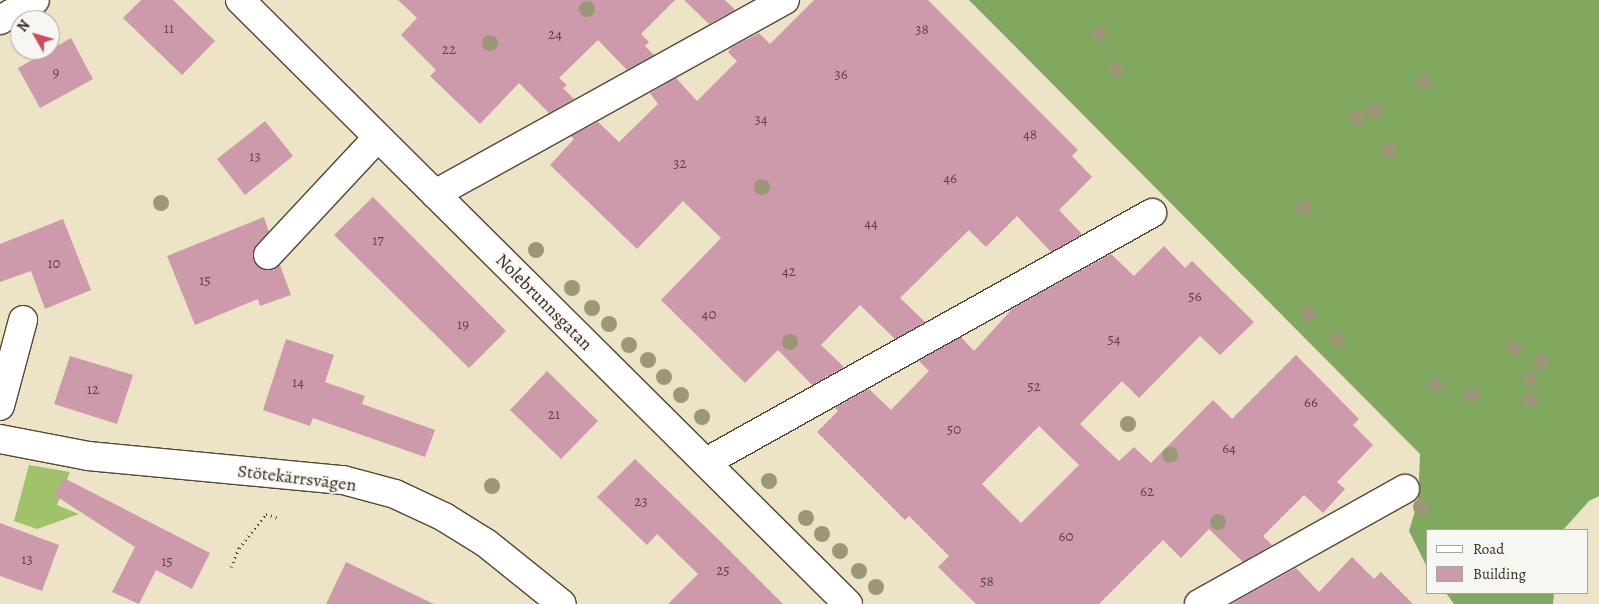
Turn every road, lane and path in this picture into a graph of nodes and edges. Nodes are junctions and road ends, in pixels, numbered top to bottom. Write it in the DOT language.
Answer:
graph roads {
  1 [pos="35,0"];
  2 [pos="240,0"];
  3 [pos="785,0"];
  4 [pos="0,20"];
  5 [pos="378,137"];
  6 [pos="435,194"];
  7 [pos="1152,213"];
  8 [pos="268,255"];
  9 [pos="23,320"];
  10 [pos="0,406"];
  11 [pos="0,439"];
  12 [pos="706,462"];
  13 [pos="1405,489"];
  14 [pos="278,518"];
  15 [pos="231,567"];
  16 [pos="562,604"];
  17 [pos="848,604"];
  18 [pos="1199,604"];
  1 -- 4 [label="street"];
  2 -- 5 [label="street, Nolebrunnsgatan"];
  3 -- 6 [label="street"];
  5 -- 6 [label="street, Nolebrunnsgatan"];
  5 -- 8 [label="street"];
  6 -- 12 [label="street, Nolebrunnsgatan"];
  7 -- 12 [label="street"];
  9 -- 10 [label="street"];
  11 -- 16 [label="street, Stötekärrsvägen"];
  12 -- 17 [label="street, Nolebrunnsgatan"];
  13 -- 18 [label="street"];
  14 -- 15 [label="path"];
}
